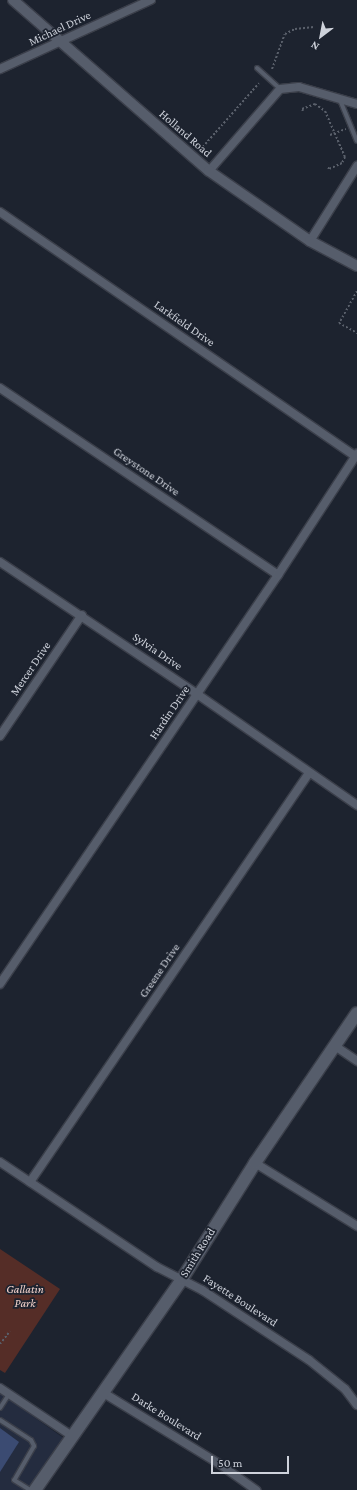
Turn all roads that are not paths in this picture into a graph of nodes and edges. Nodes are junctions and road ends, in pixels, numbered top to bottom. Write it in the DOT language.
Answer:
graph roads {
  1 [pos="13,0"];
  2 [pos="151,0"];
  3 [pos="61,42"];
  4 [pos="257,68"];
  5 [pos="0,69"];
  6 [pos="280,89"];
  7 [pos="340,99"];
  8 [pos="357,104"];
  9 [pos="357,141"];
  10 [pos="357,166"];
  11 [pos="209,171"];
  12 [pos="0,212"];
  13 [pos="310,241"];
  14 [pos="357,266"];
  15 [pos="0,388"];
  16 [pos="356,455"];
  17 [pos="0,562"];
  18 [pos="278,575"];
  19 [pos="82,615"];
  20 [pos="197,694"];
  21 [pos="0,736"];
  22 [pos="309,773"];
  23 [pos="357,805"];
  24 [pos="0,984"];
  25 [pos="357,1013"];
  26 [pos="335,1046"];
  27 [pos="357,1061"];
  28 [pos="0,1162"];
  29 [pos="255,1163"];
  30 [pos="30,1182"];
  31 [pos="357,1226"];
  32 [pos="182,1279"];
  33 [pos="0,1388"];
  34 [pos="102,1392"];
  35 [pos="9,1394"];
  36 [pos="357,1405"];
  37 [pos="0,1408"];
  38 [pos="0,1420"];
  39 [pos="72,1436"];
  40 [pos="30,1490"];
  41 [pos="35,1490"];
  42 [pos="256,1490"];
  1 -- 3 [label="street, Holland Road"];
  2 -- 3 [label="street, Michael Drive"];
  3 -- 5 [label="street, Michael Drive"];
  3 -- 11 [label="street, Holland Road"];
  4 -- 6 [label="lane"];
  6 -- 7 [label="street"];
  6 -- 11 [label="street"];
  7 -- 8 [label="street"];
  7 -- 9 [label="lane"];
  10 -- 13 [label="street"];
  11 -- 13 [label="street, Holland Road"];
  12 -- 16 [label="street, Larkfield Drive"];
  13 -- 14 [label="street, Holland Road"];
  15 -- 18 [label="street, Greystone Drive"];
  16 -- 18 [label="street, Hardin Drive"];
  17 -- 19 [label="street, Sylvia Drive"];
  18 -- 20 [label="street, Hardin Drive"];
  19 -- 20 [label="street, Sylvia Drive"];
  19 -- 21 [label="street, Mercer Drive"];
  20 -- 22 [label="street, Sylvia Drive"];
  20 -- 24 [label="street, Hardin Drive"];
  22 -- 23 [label="street, Sylvia Drive"];
  22 -- 30 [label="street, Greene Drive"];
  25 -- 26 [label="main road, Smith Road"];
  26 -- 27 [label="street"];
  26 -- 29 [label="main road, Smith Road"];
  28 -- 30 [label="street, Fayette Boulevard"];
  29 -- 31 [label="street"];
  29 -- 32 [label="main road, Smith Road"];
  30 -- 32 [label="street, Fayette Boulevard"];
  32 -- 34 [label="main road, Smith Road"];
  32 -- 36 [label="street, Fayette Boulevard"];
  33 -- 35 [label="street"];
  34 -- 39 [label="main road, Smith Road"];
  34 -- 42 [label="street, Darke Boulevard"];
  35 -- 37 [label="lane"];
  35 -- 39 [label="street"];
  38 -- 40 [label="lane"];
  39 -- 41 [label="main road, Smith Road"];
}
